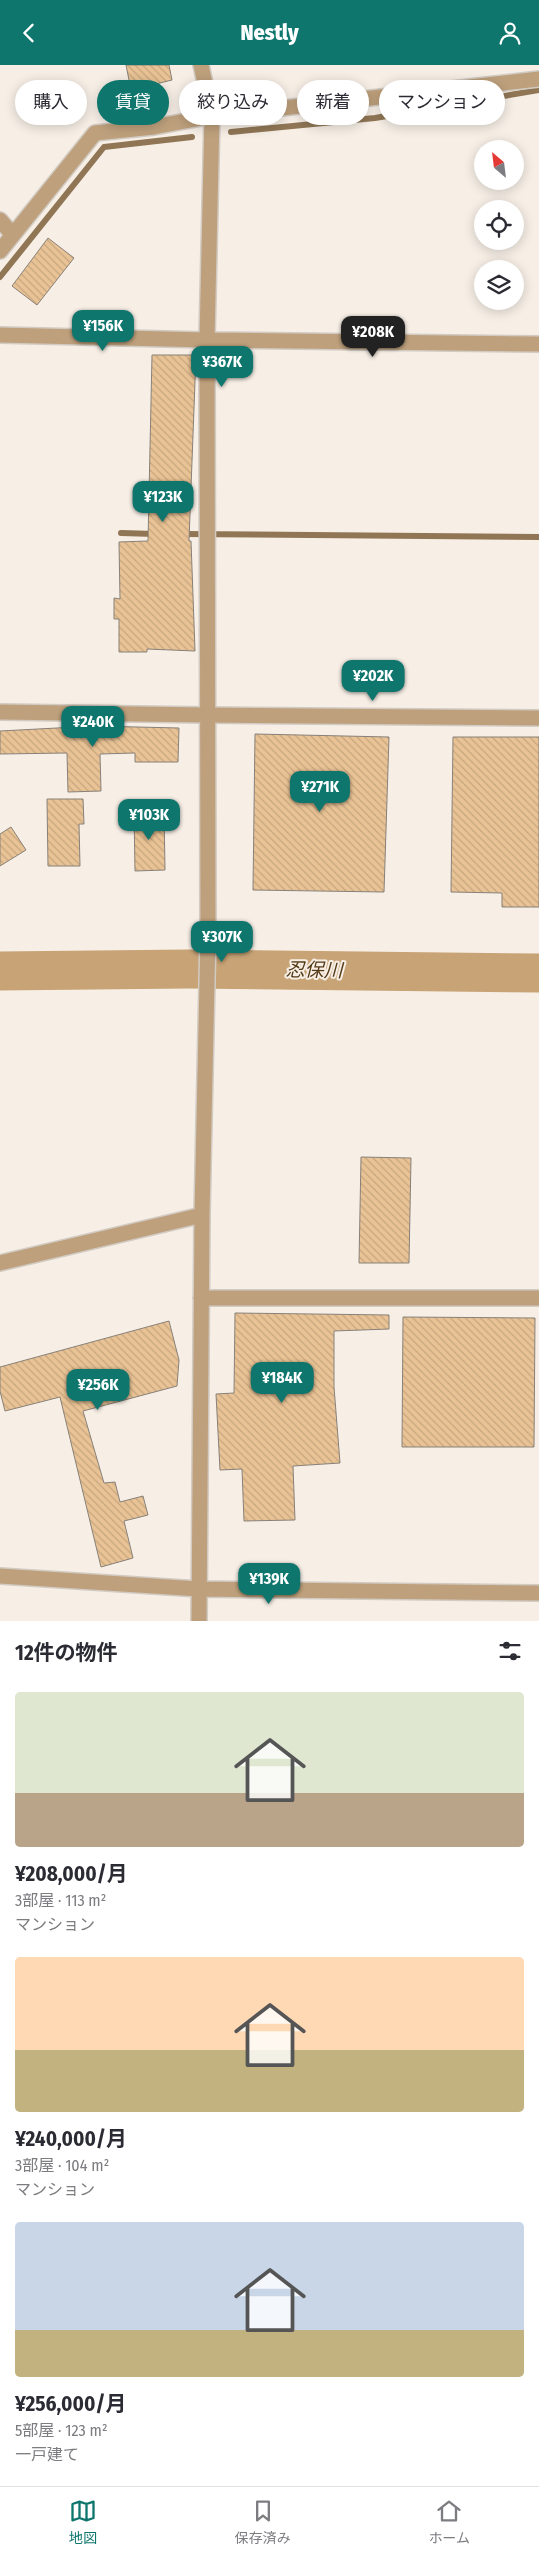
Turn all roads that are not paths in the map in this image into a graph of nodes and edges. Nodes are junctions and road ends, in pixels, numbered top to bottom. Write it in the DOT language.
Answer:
graph roads {
  1 [pos="201,65"];
  2 [pos="539,79"];
  3 [pos="204,80"];
  4 [pos="287,108"];
  5 [pos="179,122"];
  6 [pos="212,125"];
  7 [pos="0,220"];
  8 [pos="12,234"];
  9 [pos="0,251"];
  10 [pos="0,335"];
  11 [pos="207,341"];
  12 [pos="539,345"];
  13 [pos="0,712"];
  14 [pos="207,715"];
  15 [pos="539,718"];
  16 [pos="202,1215"];
  17 [pos="0,1263"];
  18 [pos="201,1298"];
  19 [pos="539,1298"];
  20 [pos="0,1576"];
  21 [pos="199,1589"];
  22 [pos="539,1593"];
  23 [pos="199,1621"];
  1 -- 3 [label="street"];
  2 -- 4 [label="street"];
  5 -- 8 [label="street"];
  6 -- 11 [label="street"];
  7 -- 8 [label="street"];
  8 -- 9 [label="street"];
  10 -- 11 [label="street"];
  11 -- 12 [label="street"];
  11 -- 14 [label="street"];
  13 -- 14 [label="street"];
  14 -- 15 [label="street"];
  14 -- 16 [label="street"];
  16 -- 17 [label="street"];
  16 -- 18 [label="street"];
  18 -- 19 [label="street"];
  18 -- 21 [label="street"];
  20 -- 21 [label="street"];
  21 -- 22 [label="street"];
  21 -- 23 [label="street"];
}
